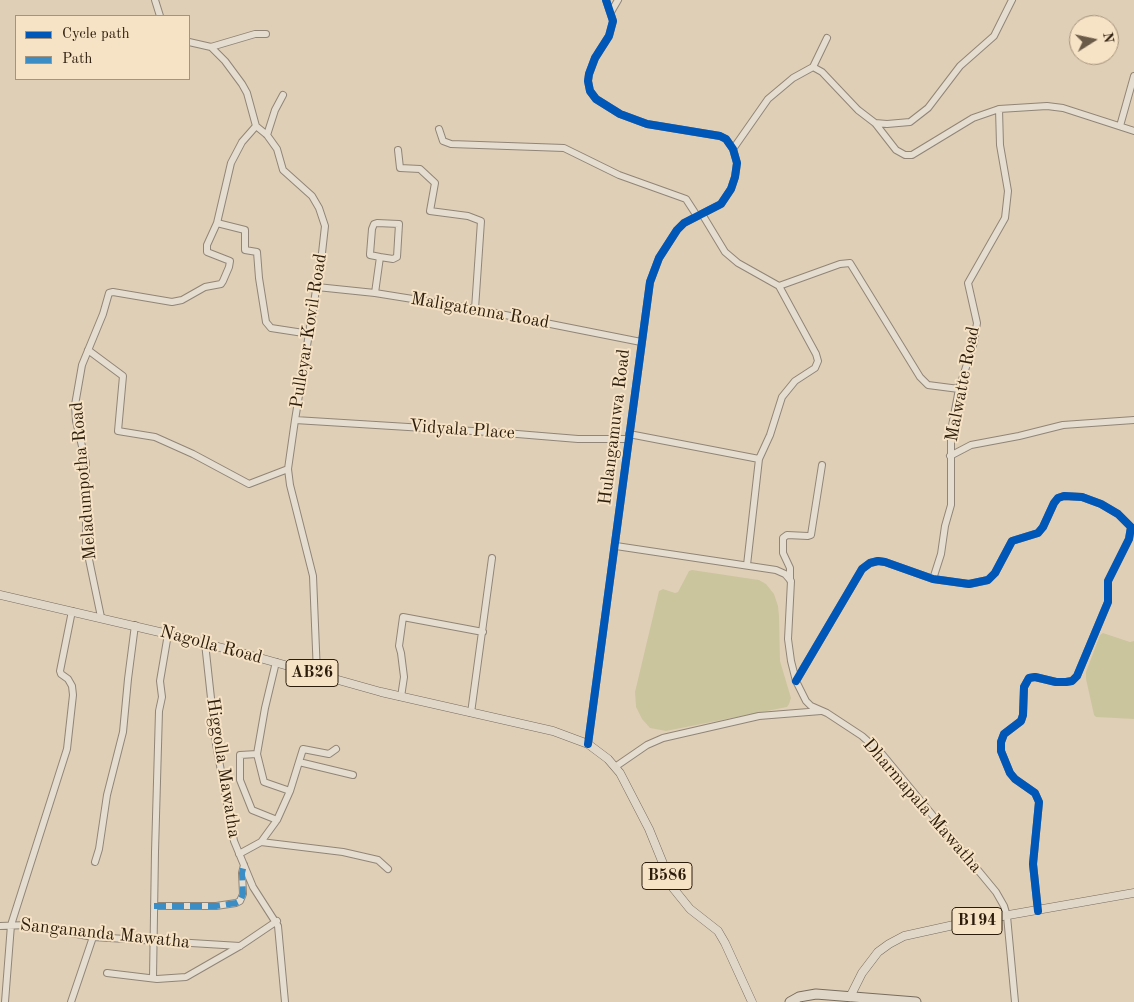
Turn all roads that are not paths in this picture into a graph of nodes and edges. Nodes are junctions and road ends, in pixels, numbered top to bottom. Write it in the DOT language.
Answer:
graph roads {
  1 [pos="155,0"];
  2 [pos="606,0"];
  3 [pos="618,0"];
  4 [pos="1012,0"];
  5 [pos="611,12"];
  6 [pos="160,15"];
  7 [pos="266,34"];
  8 [pos="827,38"];
  9 [pos="190,42"];
  10 [pos="211,47"];
  11 [pos="813,67"];
  12 [pos="1134,76"];
  13 [pos="284,95"];
  14 [pos="999,109"];
  15 [pos="875,123"];
  16 [pos="256,126"];
  17 [pos="1120,126"];
  18 [pos="440,129"];
  19 [pos="1134,131"];
  20 [pos="267,135"];
  21 [pos="733,149"];
  22 [pos="398,150"];
  23 [pos="699,215"];
  24 [pos="217,223"];
  25 [pos="380,257"];
  26 [pos="779,286"];
  27 [pos="317,287"];
  28 [pos="375,293"];
  29 [pos="475,309"];
  30 [pos="310,334"];
  31 [pos="641,342"];
  32 [pos="88,350"];
  33 [pos="959,390"];
  34 [pos="294,420"];
  35 [pos="1134,420"];
  36 [pos="629,437"];
  37 [pos="950,456"];
  38 [pos="759,459"];
  39 [pos="822,465"];
  40 [pos="288,469"];
  41 [pos="616,546"];
  42 [pos="492,558"];
  43 [pos="747,565"];
  44 [pos="933,579"];
  45 [pos="790,582"];
  46 [pos="0,595"];
  47 [pos="72,611"];
  48 [pos="101,617"];
  49 [pos="135,625"];
  50 [pos="483,632"];
  51 [pos="168,634"];
  52 [pos="205,643"];
  53 [pos="276,662"];
  54 [pos="317,674"];
  55 [pos="796,681"];
  56 [pos="401,697"];
  57 [pos="823,711"];
  58 [pos="471,713"];
  59 [pos="588,744"];
  60 [pos="336,748"];
  61 [pos="257,754"];
  62 [pos="299,762"];
  63 [pos="615,767"];
  64 [pos="353,775"];
  65 [pos="290,791"];
  66 [pos="277,820"];
  67 [pos="261,842"];
  68 [pos="239,854"];
  69 [pos="95,862"];
  70 [pos="244,865"];
  71 [pos="388,868"];
  72 [pos="1134,894"];
  73 [pos="154,906"];
  74 [pos="1038,911"];
  75 [pos="1008,916"];
  76 [pos="276,921"];
  77 [pos="11,925"];
  78 [pos="0,926"];
  79 [pos="93,937"];
  80 [pos="153,941"];
  81 [pos="240,946"];
  82 [pos="738,971"];
  83 [pos="107,973"];
  84 [pos="153,978"];
  85 [pos="850,997"];
  86 [pos="896,1001"];
  87 [pos="5,1002"];
  88 [pos="71,1002"];
  89 [pos="285,1002"];
  90 [pos="746,1002"];
  91 [pos="752,1002"];
  92 [pos="790,1002"];
  93 [pos="916,1002"];
  94 [pos="1015,1002"];
  1 -- 6 [label="street"];
  2 -- 5 [label="street"];
  3 -- 5 [label="street"];
  4 -- 15 [label="street"];
  5 -- 21 [label="street"];
  7 -- 10 [label="street"];
  8 -- 11 [label="street"];
  9 -- 10 [label="street"];
  10 -- 16 [label="street"];
  11 -- 15 [label="street"];
  11 -- 21 [label="street"];
  12 -- 17 [label="street"];
  13 -- 20 [label="street"];
  14 -- 15 [label="street"];
  14 -- 17 [label="street"];
  14 -- 33 [label="street, Malwatte Road"];
  16 -- 20 [label="street, Pulleyar Kovil Road"];
  16 -- 24 [label="street, Meladumpotha Road"];
  17 -- 19 [label="street"];
  18 -- 23 [label="street"];
  20 -- 27 [label="street, Pulleyar Kovil Road"];
  21 -- 23 [label="street, Hulangamuwa Road"];
  22 -- 29 [label="street"];
  23 -- 26 [label="street"];
  23 -- 31 [label="street, Hulangamuwa Road"];
  24 -- 30 [label="street"];
  24 -- 32 [label="street, Meladumpotha Road"];
  25 -- 25 [label="street"];
  25 -- 28 [label="street"];
  26 -- 33 [label="street"];
  26 -- 38 [label="street"];
  27 -- 28 [label="street, Maligatenna Road"];
  27 -- 30 [label="street, Pulleyar Kovil Road"];
  28 -- 29 [label="street, Maligatenna Road"];
  29 -- 31 [label="street, Maligatenna Road"];
  30 -- 34 [label="street, Pulleyar Kovil Road"];
  31 -- 36 [label="street, Hulangamuwa Road"];
  32 -- 40 [label="street"];
  32 -- 48 [label="street, Meladumpotha Road"];
  33 -- 37 [label="street, Malwatte Road"];
  34 -- 36 [label="street, Vidyala Place"];
  34 -- 40 [label="street, Pulleyar Kovil Road"];
  35 -- 37 [label="street"];
  36 -- 38 [label="street, Vidyala Place"];
  36 -- 41 [label="street, Hulangamuwa Road"];
  37 -- 44 [label="street, Malwatte Road"];
  38 -- 43 [label="street"];
  39 -- 45 [label="street, Dharmapala Mawatha"];
  40 -- 54 [label="street, Pulleyar Kovil Road"];
  41 -- 43 [label="street"];
  41 -- 59 [label="street, Hulangamuwa Road"];
  42 -- 50 [label="street"];
  43 -- 45 [label="street"];
  44 -- 55 [label="street"];
  44 -- 74 [label="street"];
  45 -- 55 [label="street, Dharmapala Mawatha"];
  46 -- 47 [label="main road, Nagolla Road / AB26"];
  47 -- 48 [label="main road, Nagolla Road / AB26"];
  47 -- 77 [label="street"];
  48 -- 49 [label="main road, Nagolla Road / AB26"];
  49 -- 51 [label="main road, Nagolla Road / AB26"];
  49 -- 69 [label="street"];
  50 -- 56 [label="street"];
  50 -- 58 [label="street"];
  51 -- 52 [label="main road, Nagolla Road / AB26"];
  51 -- 73 [label="street"];
  52 -- 53 [label="main road, Nagolla Road / AB26"];
  52 -- 68 [label="street, Higgolla Mawatha"];
  53 -- 54 [label="main road, Nagolla Road / AB26"];
  53 -- 61 [label="street"];
  54 -- 56 [label="main road, Nagolla Road / AB26"];
  55 -- 57 [label="street, Dharmapala Mawatha"];
  56 -- 58 [label="main road, Nagolla Road / AB26"];
  57 -- 63 [label="street"];
  57 -- 75 [label="street, Dharmapala Mawatha"];
  58 -- 59 [label="main road, Nagolla Road / AB26"];
  59 -- 63 [label="main road, Nagolla Road / AB26"];
  60 -- 62 [label="street"];
  61 -- 65 [label="street"];
  61 -- 66 [label="street"];
  62 -- 64 [label="street"];
  62 -- 65 [label="street"];
  63 -- 82 [label="main road, B586"];
  65 -- 66 [label="street"];
  66 -- 67 [label="street"];
  67 -- 68 [label="street"];
  67 -- 71 [label="street"];
  68 -- 70 [label="street, Higgolla Mawatha"];
  70 -- 73 [label="street"];
  70 -- 76 [label="street, Higgolla Mawatha"];
  72 -- 74 [label="main road, B194"];
  73 -- 80 [label="street"];
  74 -- 75 [label="main road, B194"];
  75 -- 85 [label="main road, B194"];
  75 -- 94 [label="street"];
  76 -- 81 [label="street"];
  76 -- 89 [label="street, Higgolla Mawatha"];
  77 -- 78 [label="street, Sangananda Mawatha"];
  77 -- 79 [label="street, Sangananda Mawatha"];
  77 -- 87 [label="street"];
  79 -- 80 [label="street, Sangananda Mawatha"];
  79 -- 88 [label="street"];
  80 -- 81 [label="street, Sangananda Mawatha"];
  80 -- 84 [label="street"];
  81 -- 84 [label="street"];
  82 -- 90 [label="main road, B586"];
  82 -- 91 [label="main road, B586"];
  83 -- 84 [label="street"];
  85 -- 86 [label="highway"];
  85 -- 92 [label="highway"];
  86 -- 93 [label="highway"];
}
